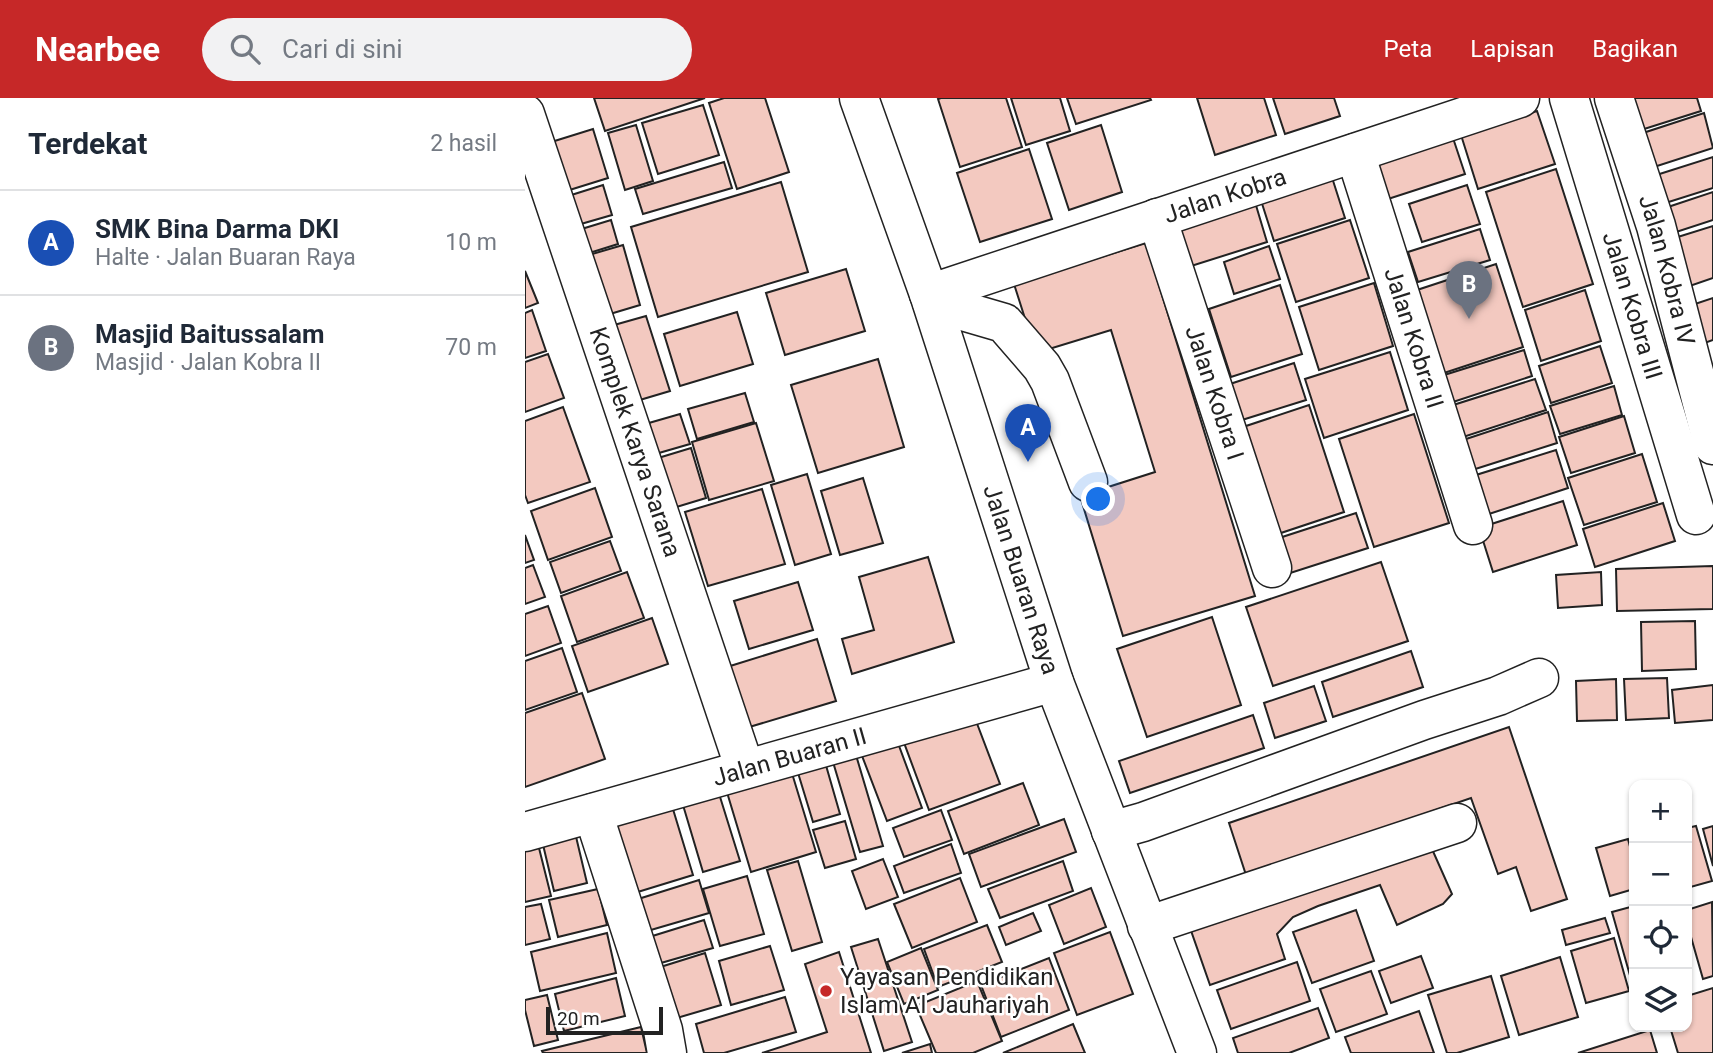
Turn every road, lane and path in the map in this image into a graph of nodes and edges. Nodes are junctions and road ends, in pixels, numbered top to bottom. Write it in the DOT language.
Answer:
graph roads {
  1 [pos="859,98"];
  2 [pos="1520,98"];
  3 [pos="1569,98"];
  4 [pos="1614,98"];
  5 [pos="525,114"];
  6 [pos="1355,153"];
  7 [pos="1157,218"];
  8 [pos="930,298"];
  9 [pos="1713,445"];
  10 [pos="1088,482"];
  11 [pos="1696,515"];
  12 [pos="1473,525"];
  13 [pos="1272,568"];
  14 [pos="1539,678"];
  15 [pos="1054,682"];
  16 [pos="745,769"];
  17 [pos="593,813"];
  18 [pos="1457,823"];
  19 [pos="1111,831"];
  20 [pos="525,832"];
  21 [pos="1147,926"];
  22 [pos="667,1053"];
  23 [pos="1197,1053"];
  1 -- 8 [label="street, Jalan Buaran Raya"];
  2 -- 6 [label="street, Jalan Kobra"];
  3 -- 11 [label="street, Jalan Kobra III"];
  4 -- 9 [label="street, Jalan Kobra IV"];
  5 -- 16 [label="street, Komplek Karya Sarana"];
  6 -- 7 [label="street, Jalan Kobra"];
  6 -- 12 [label="street, Jalan Kobra II"];
  7 -- 8 [label="street, Jalan Kobra"];
  7 -- 13 [label="street, Jalan Kobra I"];
  8 -- 10 [label="street"];
  8 -- 15 [label="street, Jalan Buaran Raya"];
  14 -- 19 [label="street"];
  15 -- 16 [label="street, Jalan Buaran II"];
  15 -- 19 [label="street, Jalan Buaran Raya"];
  16 -- 17 [label="street, Jalan Buaran II"];
  17 -- 20 [label="street, Jalan Buaran II"];
  17 -- 22 [label="street"];
  18 -- 21 [label="street"];
  19 -- 21 [label="street, Jalan Buaran Raya"];
  21 -- 23 [label="street, Jalan Buaran Raya"];
}
